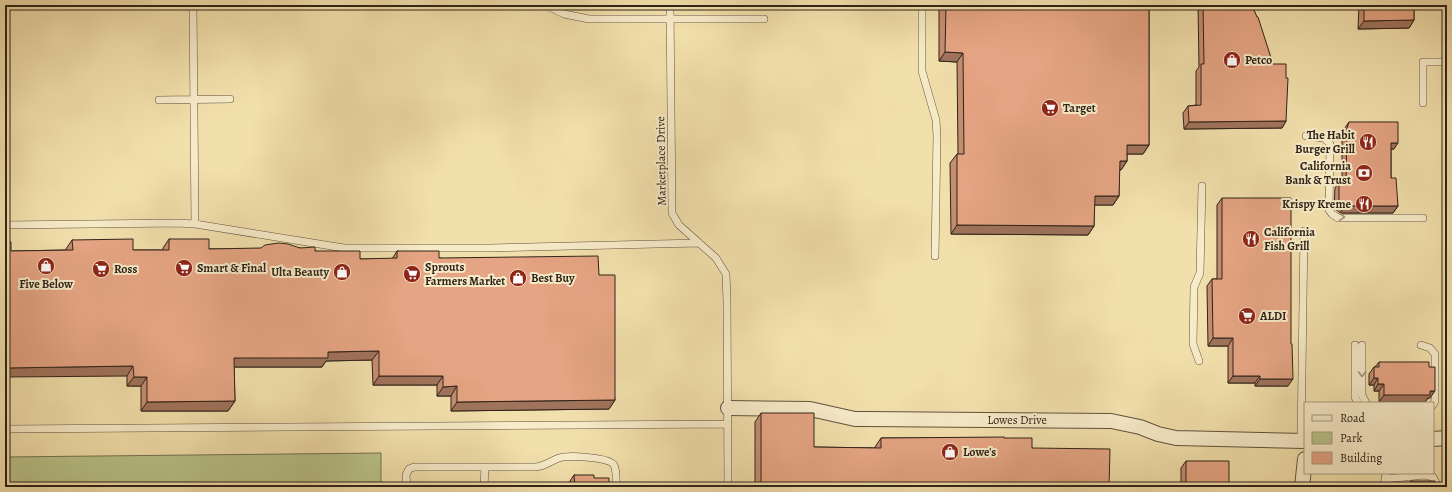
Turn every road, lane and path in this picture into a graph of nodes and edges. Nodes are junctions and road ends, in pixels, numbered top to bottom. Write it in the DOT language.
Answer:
graph roads {
  1 [pos="194,5"];
  2 [pos="546,5"];
  3 [pos="670,5"];
  4 [pos="922,5"];
  5 [pos="670,18"];
  6 [pos="764,19"];
  7 [pos="1447,62"];
  8 [pos="230,99"];
  9 [pos="159,100"];
  10 [pos="194,100"];
  11 [pos="1423,102"];
  12 [pos="1306,136"];
  13 [pos="1202,186"];
  14 [pos="1423,218"];
  15 [pos="195,224"];
  16 [pos="5,225"];
  17 [pos="1304,231"];
  18 [pos="699,243"];
  19 [pos="935,256"];
  20 [pos="1421,345"];
  21 [pos="1199,361"];
  22 [pos="1358,402"];
  23 [pos="1366,402"];
  24 [pos="1434,404"];
  25 [pos="728,408"];
  26 [pos="728,424"];
  27 [pos="5,429"];
  28 [pos="1447,438"];
  29 [pos="1434,439"];
  30 [pos="1303,441"];
  31 [pos="485,467"];
  32 [pos="1304,468"];
  33 [pos="1384,482"];
  34 [pos="407,487"];
  35 [pos="484,487"];
  36 [pos="616,487"];
  37 [pos="728,487"];
  38 [pos="1302,487"];
  39 [pos="1438,487"];
  1 -- 10 [label="lane"];
  2 -- 5 [label="lane"];
  3 -- 5 [label="lane, Marketplace Drive"];
  4 -- 19 [label="lane"];
  5 -- 6 [label="lane"];
  5 -- 18 [label="lane, Marketplace Drive"];
  7 -- 11 [label="lane"];
  8 -- 10 [label="lane"];
  9 -- 10 [label="lane"];
  10 -- 15 [label="lane"];
  12 -- 14 [label="lane, one-way"];
  13 -- 21 [label="lane"];
  15 -- 16 [label="lane"];
  15 -- 18 [label="lane"];
  17 -- 30 [label="lane"];
  18 -- 25 [label="lane, Marketplace Drive"];
  20 -- 24 [label="lane"];
  22 -- 23 [label="lane, one-way"];
  25 -- 26 [label="lane, Marketplace Drive"];
  25 -- 30 [label="street, Lowes Drive"];
  26 -- 27 [label="lane"];
  26 -- 37 [label="lane, Marketplace Drive"];
  28 -- 29 [label="street"];
  31 -- 34 [label="lane"];
  31 -- 35 [label="lane"];
  31 -- 36 [label="lane"];
  32 -- 38 [label="street"];
  33 -- 39 [label="lane"];
}
